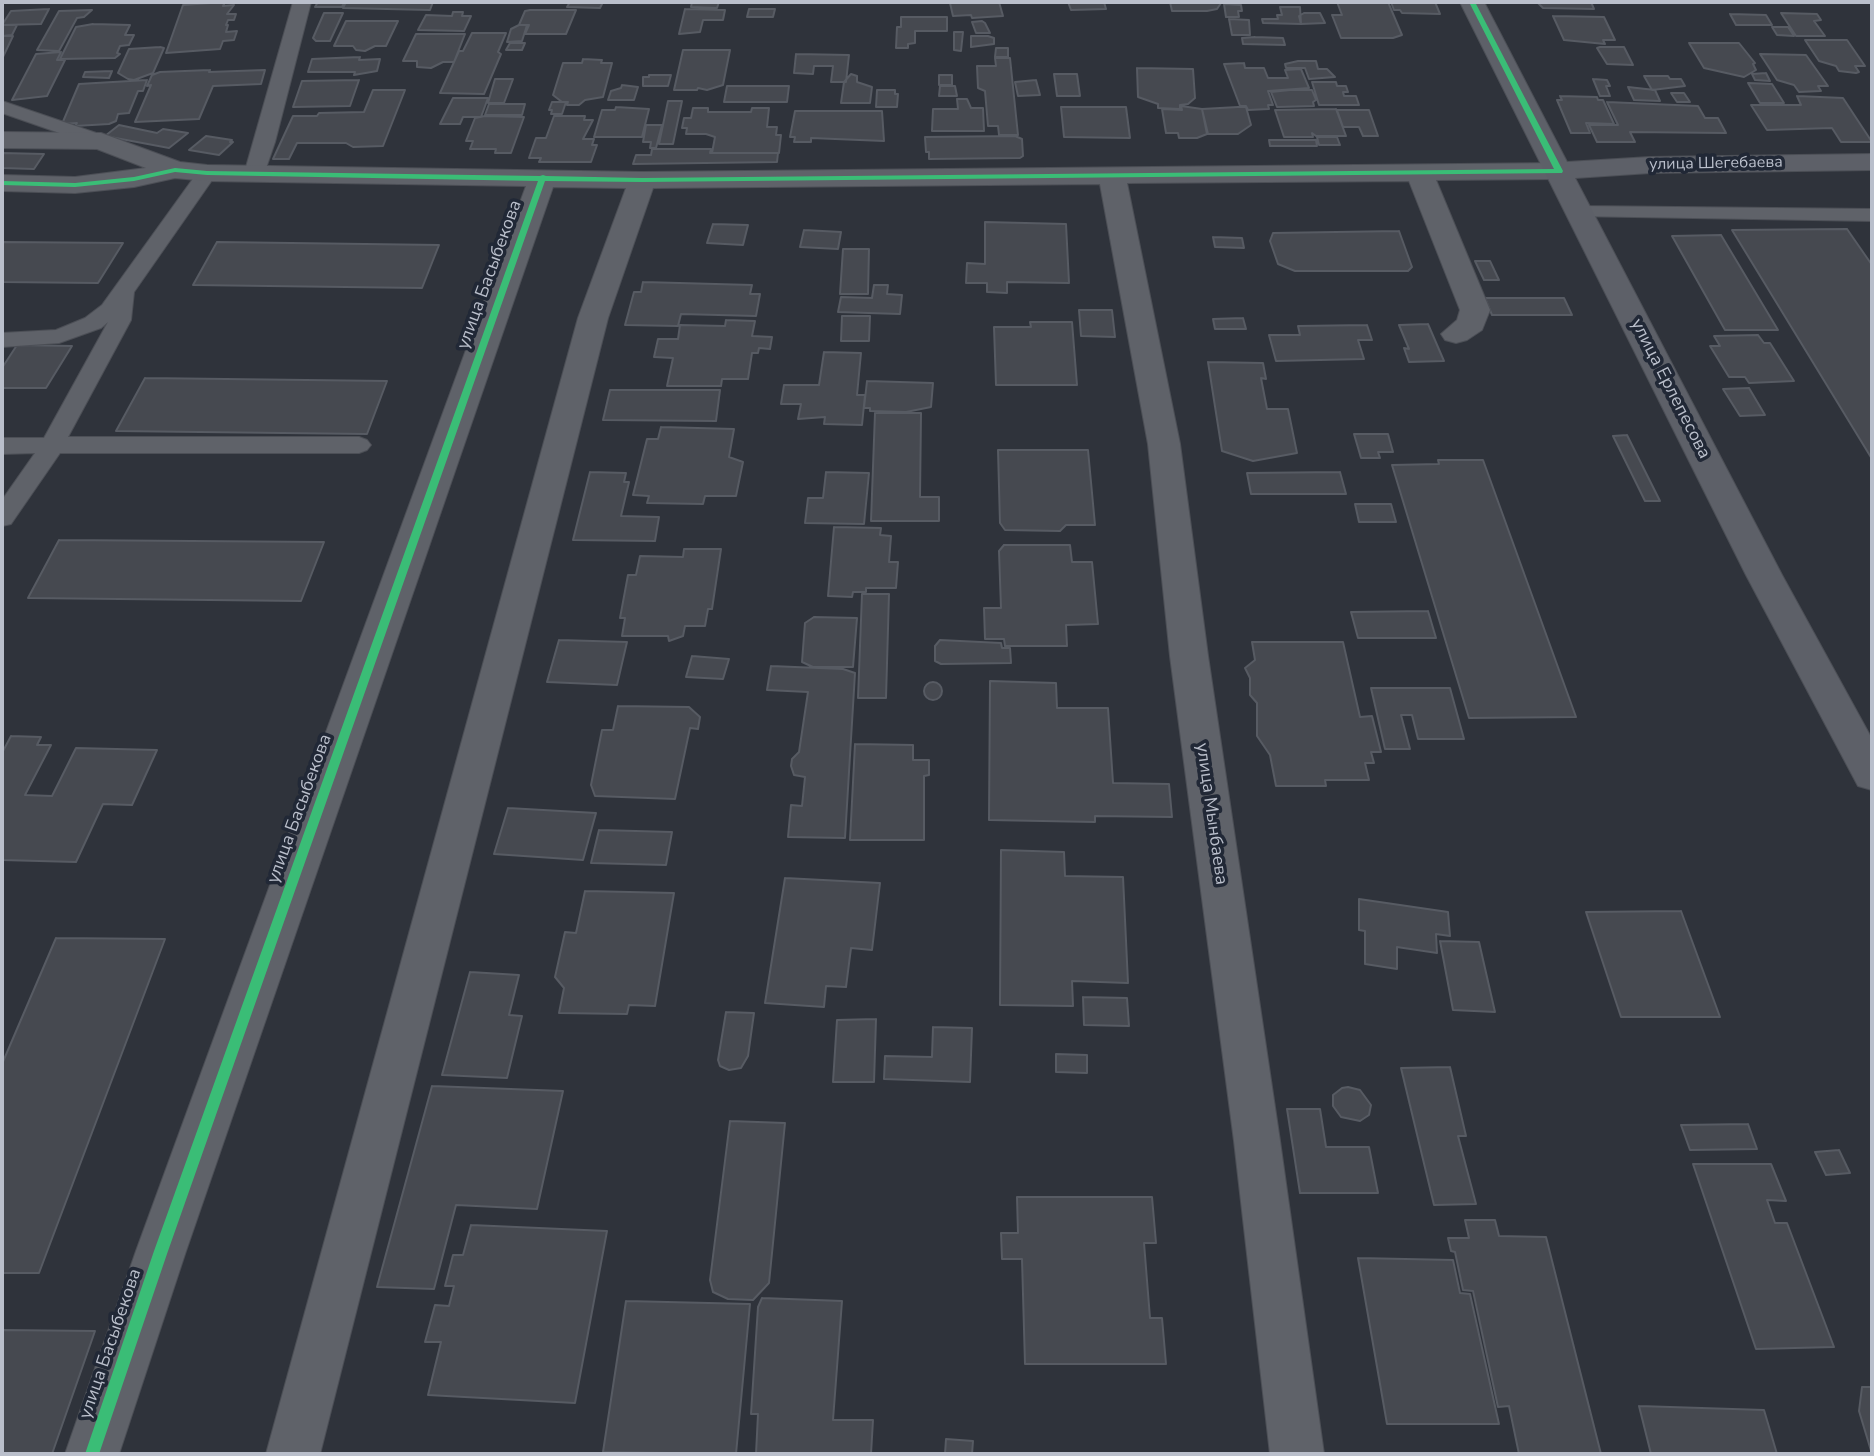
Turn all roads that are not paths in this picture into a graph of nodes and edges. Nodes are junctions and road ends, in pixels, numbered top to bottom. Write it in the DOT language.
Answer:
graph roads {
  1 [pos="302,2"];
  2 [pos="1472,2"];
  3 [pos="2,107"];
  4 [pos="2,140"];
  5 [pos="101,141"];
  6 [pos="1872,162"];
  7 [pos="175,170"];
  8 [pos="1559,171"];
  9 [pos="1419,172"];
  10 [pos="206,173"];
  11 [pos="254,174"];
  12 [pos="1112,176"];
  13 [pos="543,177"];
  14 [pos="642,180"];
  15 [pos="2,183"];
  16 [pos="1580,212"];
  17 [pos="1872,215"];
  18 [pos="122,292"];
  19 [pos="76,329"];
  20 [pos="1456,334"];
  21 [pos="2,340"];
  22 [pos="100,356"];
  23 [pos="359,445"];
  24 [pos="2,446"];
  25 [pos="51,446"];
  26 [pos="2,518"];
  27 [pos="1872,775"];
  28 [pos="92,1454"];
  29 [pos="293,1454"];
  30 [pos="1297,1454"];
  1 -- 11 [label="lane"];
  2 -- 8 [label="main road, улица Ерлепесова"];
  3 -- 5 [label="lane"];
  4 -- 5 [label="street"];
  5 -- 7 [label="street"];
  6 -- 8 [label="main road, улица Шегебаева"];
  7 -- 10 [label="street"];
  7 -- 15 [label="street"];
  8 -- 9 [label="street"];
  8 -- 16 [label="main road, улица Ерлепесова"];
  9 -- 12 [label="street"];
  9 -- 20 [label="street"];
  10 -- 11 [label="street"];
  10 -- 18 [label="lane"];
  11 -- 13 [label="street"];
  12 -- 14 [label="street"];
  12 -- 30 [label="street, улица Мынбаева"];
  13 -- 14 [label="street"];
  13 -- 28 [label="street, улица Басыбекова"];
  14 -- 29 [label="street"];
  16 -- 17 [label="lane"];
  16 -- 27 [label="main road, улица Ерлепесова"];
  18 -- 19 [label="lane"];
  18 -- 22 [label="lane"];
  19 -- 21 [label="lane"];
  19 -- 22 [label="lane"];
  22 -- 25 [label="lane"];
  23 -- 25 [label="lane"];
  24 -- 25 [label="lane"];
  25 -- 26 [label="lane"];
}
